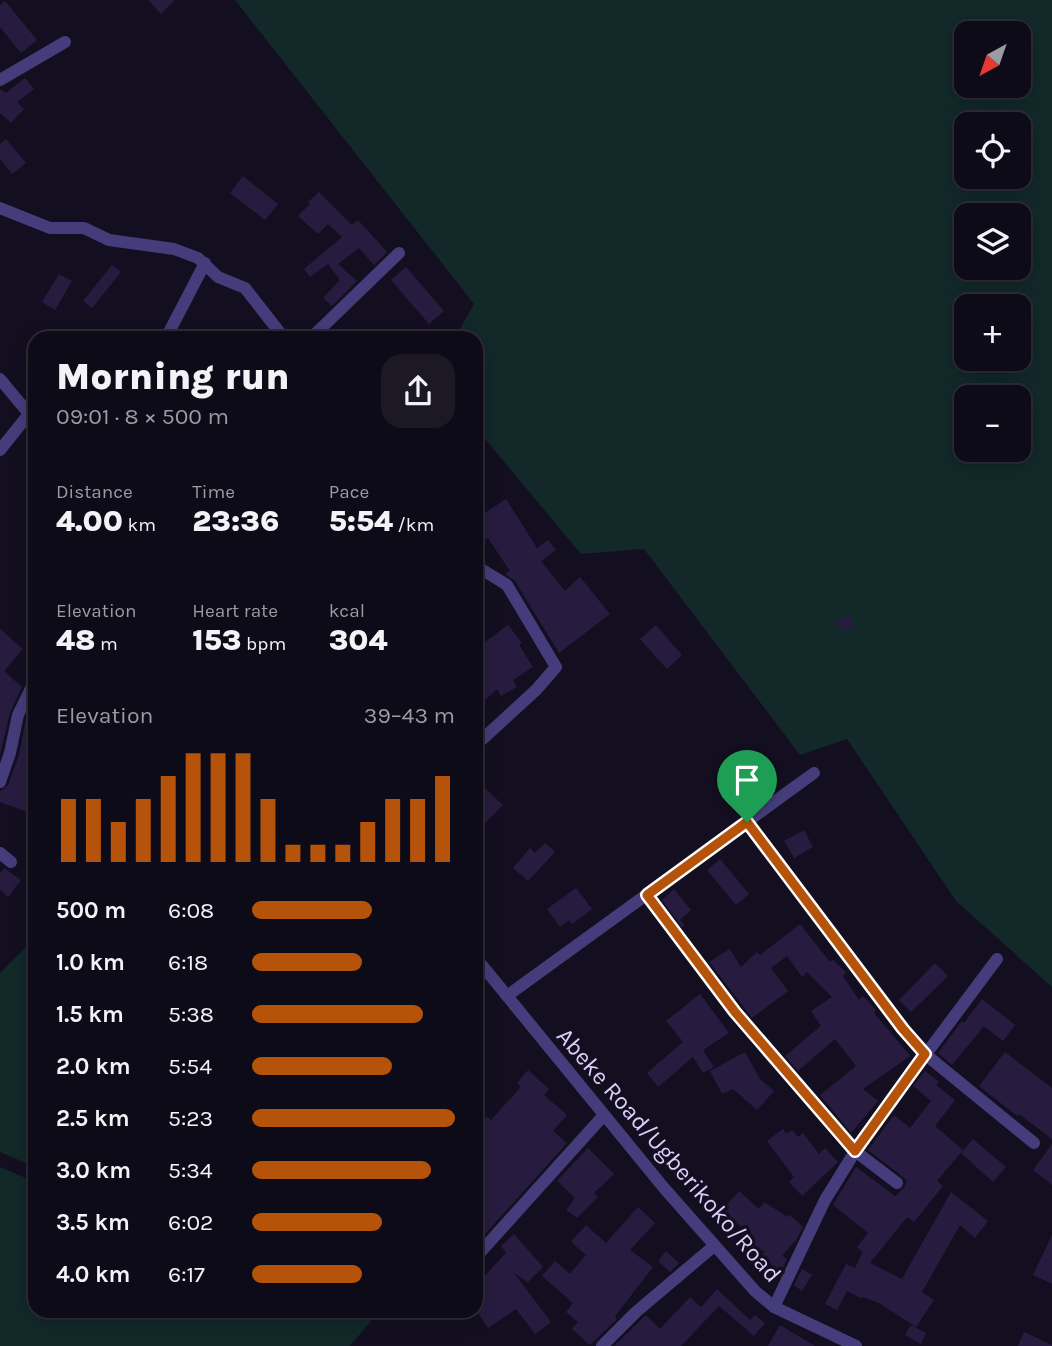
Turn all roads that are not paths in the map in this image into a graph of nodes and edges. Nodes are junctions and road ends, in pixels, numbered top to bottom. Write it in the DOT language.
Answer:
graph roads {
  1 [pos="65,42"];
  2 [pos="0,80"];
  3 [pos="0,208"];
  4 [pos="399,253"];
  5 [pos="205,263"];
  6 [pos="170,331"];
  7 [pos="279,331"];
  8 [pos="318,331"];
  9 [pos="0,379"];
  10 [pos="28,413"];
  11 [pos="28,422"];
  12 [pos="0,450"];
  13 [pos="483,570"];
  14 [pos="28,694"];
  15 [pos="483,739"];
  16 [pos="814,773"];
  17 [pos="0,782"];
  18 [pos="747,822"];
  19 [pos="0,853"];
  20 [pos="11,862"];
  21 [pos="647,895"];
  22 [pos="997,959"];
  23 [pos="483,969"];
  24 [pos="507,996"];
  25 [pos="925,1054"];
  26 [pos="604,1115"];
  27 [pos="1034,1143"];
  28 [pos="855,1151"];
  29 [pos="897,1183"];
  30 [pos="714,1246"];
  31 [pos="483,1249"];
  32 [pos="774,1307"];
  33 [pos="602,1346"];
  34 [pos="856,1346"];
  1 -- 2 [label="street"];
  3 -- 5 [label="street"];
  4 -- 8 [label="street"];
  5 -- 6 [label="street"];
  5 -- 7 [label="street"];
  9 -- 10 [label="street"];
  11 -- 12 [label="street"];
  13 -- 15 [label="street"];
  14 -- 17 [label="street"];
  16 -- 18 [label="street"];
  18 -- 21 [label="street"];
  18 -- 25 [label="street"];
  19 -- 20 [label="street"];
  21 -- 24 [label="street"];
  21 -- 28 [label="street"];
  22 -- 25 [label="street"];
  23 -- 24 [label="street, Abeke Road/Ugberikoko/Road"];
  24 -- 26 [label="street, Abeke Road/Ugberikoko/Road"];
  25 -- 27 [label="street"];
  25 -- 28 [label="street"];
  26 -- 30 [label="street, Abeke Road/Ugberikoko/Road"];
  26 -- 31 [label="street"];
  28 -- 29 [label="street"];
  28 -- 32 [label="street"];
  30 -- 32 [label="street, Abeke Road/Ugberikoko/Road"];
  30 -- 33 [label="street"];
  32 -- 34 [label="street, Abeke Road/Ugberikoko/Road"];
}
